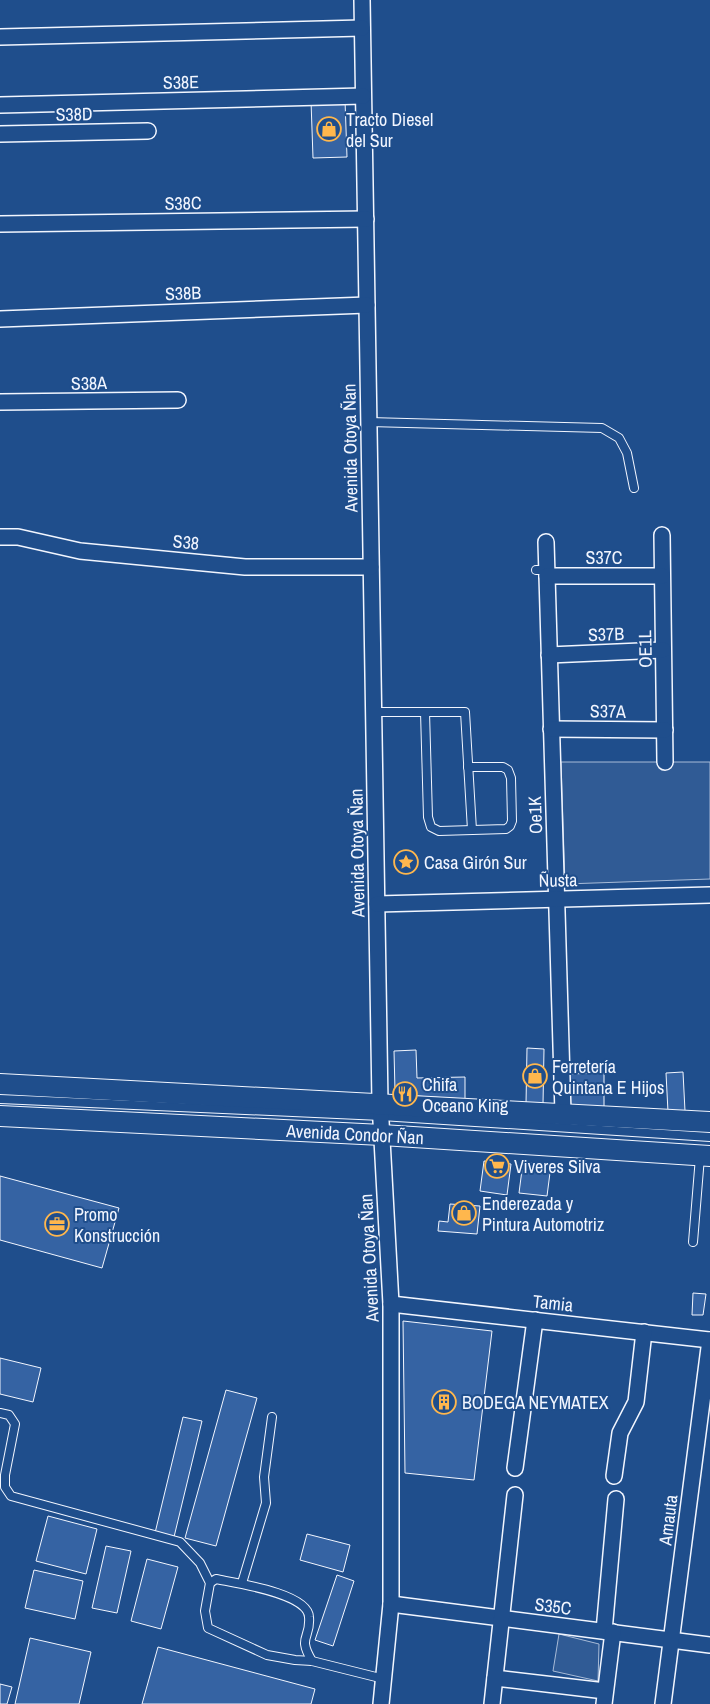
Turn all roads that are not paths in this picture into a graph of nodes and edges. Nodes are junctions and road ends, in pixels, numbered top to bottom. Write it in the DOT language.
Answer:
graph roads {
  1 [pos="362,0"];
  2 [pos="362,28"];
  3 [pos="0,37"];
  4 [pos="364,96"];
  5 [pos="0,105"];
  6 [pos="148,131"];
  7 [pos="0,134"];
  8 [pos="366,220"];
  9 [pos="0,224"];
  10 [pos="367,305"];
  11 [pos="0,319"];
  12 [pos="178,400"];
  13 [pos="0,402"];
  14 [pos="369,422"];
  15 [pos="634,488"];
  16 [pos="662,536"];
  17 [pos="0,537"];
  18 [pos="546,542"];
  19 [pos="371,567"];
  20 [pos="543,572"];
  21 [pos="662,576"];
  22 [pos="663,650"];
  23 [pos="549,655"];
  24 [pos="373,712"];
  25 [pos="425,712"];
  26 [pos="551,729"];
  27 [pos="665,730"];
  28 [pos="665,762"];
  29 [pos="468,767"];
  30 [pos="472,830"];
  31 [pos="710,895"];
  32 [pos="556,899"];
  33 [pos="377,904"];
  34 [pos="0,1084"];
  35 [pos="0,1099"];
  36 [pos="563,1113"];
  37 [pos="0,1116"];
  38 [pos="381,1118"];
  39 [pos="710,1122"];
  40 [pos="710,1137"];
  41 [pos="705,1155"];
  42 [pos="693,1242"];
  43 [pos="391,1304"];
  44 [pos="535,1320"];
  45 [pos="644,1332"];
  46 [pos="710,1340"];
  47 [pos="0,1412"];
  48 [pos="272,1417"];
  49 [pos="515,1468"];
  50 [pos="614,1476"];
  51 [pos="515,1495"];
  52 [pos="616,1499"];
  53 [pos="210,1583"];
  54 [pos="242,1583"];
  55 [pos="391,1604"];
  56 [pos="502,1618"];
  57 [pos="608,1632"];
  58 [pos="672,1640"];
  59 [pos="710,1645"];
  60 [pos="312,1661"];
  61 [pos="495,1678"];
  62 [pos="384,1679"];
  63 [pos="604,1698"];
  64 [pos="381,1704"];
  65 [pos="492,1704"];
  66 [pos="663,1704"];
  1 -- 2 [label="street, Avenida Otoya Ñan"];
  2 -- 3 [label="street"];
  2 -- 4 [label="street, Avenida Otoya Ñan"];
  4 -- 5 [label="street, S38E"];
  4 -- 8 [label="street, Avenida Otoya Ñan"];
  6 -- 7 [label="street, S38D"];
  8 -- 9 [label="street, S38C"];
  8 -- 10 [label="street, Avenida Otoya Ñan"];
  10 -- 11 [label="street, S38B"];
  10 -- 14 [label="street, Avenida Otoya Ñan"];
  12 -- 13 [label="street, S38A"];
  14 -- 15 [label="lane"];
  14 -- 19 [label="street, Avenida Otoya Ñan"];
  16 -- 21 [label="street, OE1L"];
  17 -- 19 [label="street, S38"];
  18 -- 20 [label="street, Oe1K"];
  19 -- 24 [label="street, Avenida Otoya Ñan"];
  20 -- 21 [label="street, S37C"];
  20 -- 23 [label="street, Oe1K"];
  21 -- 22 [label="street, OE1L"];
  22 -- 23 [label="street, S37B"];
  22 -- 27 [label="street, OE1L"];
  23 -- 26 [label="street, Oe1K"];
  24 -- 25 [label="lane"];
  24 -- 33 [label="street, Avenida Otoya Ñan"];
  25 -- 29 [label="lane"];
  25 -- 30 [label="lane"];
  26 -- 27 [label="street, S37A"];
  26 -- 32 [label="street, Oe1K"];
  27 -- 28 [label="street, OE1L"];
  29 -- 30 [label="lane"];
  29 -- 30 [label="lane"];
  31 -- 32 [label="street, Ñusta"];
  32 -- 33 [label="street, Ñusta"];
  32 -- 36 [label="street, Oe1K"];
  33 -- 38 [label="street, Avenida Otoya Ñan"];
  34 -- 38 [label="main road, Avenida Condor Ñan"];
  35 -- 38 [label="lane"];
  36 -- 38 [label="main road, Avenida Condor Ñan"];
  36 -- 39 [label="main road, Avenida Condor Ñan"];
  37 -- 38 [label="main road, Avenida Condor Ñan"];
  38 -- 40 [label="lane"];
  38 -- 41 [label="main road, Avenida Condor Ñan"];
  38 -- 43 [label="street, Avenida Otoya Ñan"];
  41 -- 42 [label="lane"];
  43 -- 44 [label="street, Tamia"];
  43 -- 55 [label="street, Avenida Otoya Ñan"];
  44 -- 45 [label="street, Tamia"];
  44 -- 49 [label="street"];
  45 -- 46 [label="street, Tamia"];
  45 -- 50 [label="street"];
  46 -- 58 [label="street, Amauta"];
  47 -- 53 [label="lane"];
  48 -- 54 [label="lane"];
  51 -- 56 [label="street"];
  52 -- 57 [label="street"];
  53 -- 54 [label="lane"];
  53 -- 60 [label="lane"];
  54 -- 60 [label="lane"];
  55 -- 56 [label="street, S35C"];
  55 -- 62 [label="street, Avenida Otoya Ñan"];
  56 -- 57 [label="street, S35C"];
  56 -- 61 [label="street"];
  57 -- 58 [label="street, S35C"];
  57 -- 63 [label="street"];
  58 -- 59 [label="street, S35C"];
  58 -- 66 [label="street, Amauta"];
  60 -- 62 [label="lane"];
  61 -- 63 [label="street"];
  61 -- 65 [label="street"];
  62 -- 64 [label="street, Avenida Otoya Ñan"];
}
